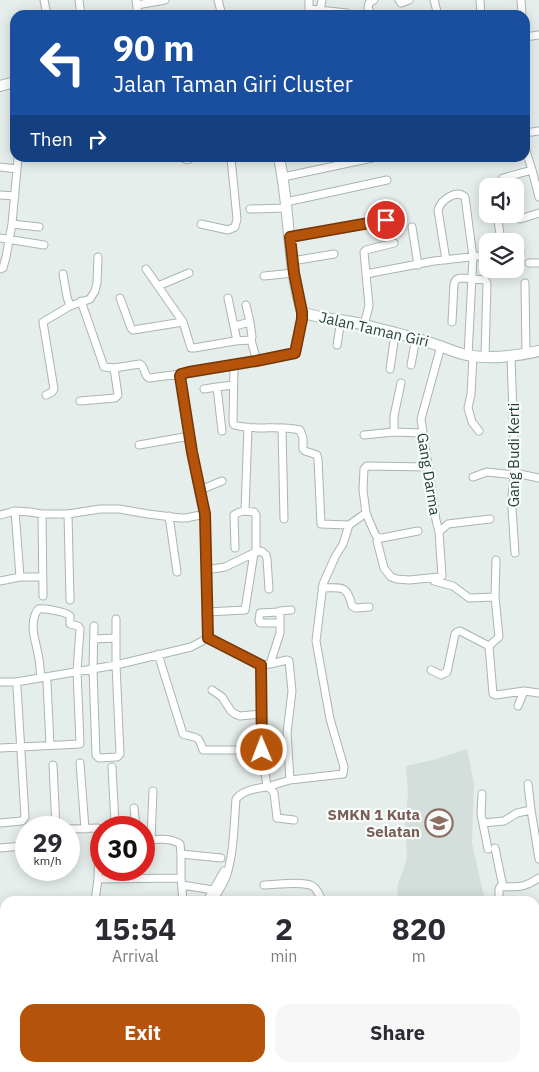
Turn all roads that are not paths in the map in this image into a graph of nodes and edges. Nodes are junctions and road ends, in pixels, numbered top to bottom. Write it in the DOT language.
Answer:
graph roads {
  1 [pos="165,0"];
  2 [pos="322,0"];
  3 [pos="374,0"];
  4 [pos="399,0"];
  5 [pos="409,0"];
  6 [pos="136,3"];
  7 [pos="320,10"];
  8 [pos="369,10"];
  9 [pos="18,162"];
  10 [pos="231,162"];
  11 [pos="280,162"];
  12 [pos="354,162"];
  13 [pos="529,162"];
  14 [pos="0,167"];
  15 [pos="17,169"];
  16 [pos="532,170"];
  17 [pos="283,178"];
  18 [pos="503,178"];
  19 [pos="387,180"];
  20 [pos="0,195"];
  21 [pos="15,196"];
  22 [pos="539,198"];
  23 [pos="287,205"];
  24 [pos="250,209"];
  25 [pos="539,213"];
  26 [pos="524,218"];
  27 [pos="386,220"];
  28 [pos="12,224"];
  29 [pos="201,224"];
  30 [pos="39,227"];
  31 [pos="412,227"];
  32 [pos="290,237"];
  33 [pos="0,238"];
  34 [pos="10,240"];
  35 [pos="394,243"];
  36 [pos="44,245"];
  37 [pos="334,254"];
  38 [pos="479,256"];
  39 [pos="473,257"];
  40 [pos="98,258"];
  41 [pos="446,260"];
  42 [pos="292,261"];
  43 [pos="529,263"];
  44 [pos="539,263"];
  45 [pos="418,265"];
  46 [pos="0,269"];
  47 [pos="146,270"];
  48 [pos="189,273"];
  49 [pos="294,273"];
  50 [pos="63,274"];
  51 [pos="366,274"];
  52 [pos="264,276"];
  53 [pos="471,278"];
  54 [pos="525,284"];
  55 [pos="158,286"];
  56 [pos="120,298"];
  57 [pos="228,298"];
  58 [pos="81,301"];
  59 [pos="246,305"];
  60 [pos="70,306"];
  61 [pos="302,312"];
  62 [pos="340,320"];
  63 [pos="183,322"];
  64 [pos="250,322"];
  65 [pos="452,322"];
  66 [pos="364,325"];
  67 [pos="235,326"];
  68 [pos="396,334"];
  69 [pos="416,338"];
  70 [pos="251,340"];
  71 [pos="238,341"];
  72 [pos="337,345"];
  73 [pos="441,346"];
  74 [pos="539,351"];
  75 [pos="526,354"];
  76 [pos="470,356"];
  77 [pos="485,357"];
  78 [pos="511,357"];
  79 [pos="256,361"];
  80 [pos="234,365"];
  81 [pos="411,365"];
  82 [pos="114,368"];
  83 [pos="390,369"];
  84 [pos="181,374"];
  85 [pos="401,383"];
  86 [pos="233,385"];
  87 [pos="217,387"];
  88 [pos="204,389"];
  89 [pos="46,396"];
  90 [pos="80,401"];
  91 [pos="248,427"];
  92 [pos="282,428"];
  93 [pos="222,431"];
  94 [pos="479,431"];
  95 [pos="394,432"];
  96 [pos="422,433"];
  97 [pos="364,434"];
  98 [pos="190,436"];
  99 [pos="139,445"];
  100 [pos="429,468"];
  101 [pos="515,474"];
  102 [pos="473,476"];
  103 [pos="539,478"];
  104 [pos="222,481"];
  105 [pos="200,490"];
  106 [pos="15,511"];
  107 [pos="246,511"];
  108 [pos="366,513"];
  109 [pos="0,514"];
  110 [pos="42,514"];
  111 [pos="68,514"];
  112 [pos="205,514"];
  113 [pos="169,516"];
  114 [pos="284,519"];
  115 [pos="490,519"];
  116 [pos="349,525"];
  117 [pos="418,531"];
  118 [pos="439,532"];
  119 [pos="378,538"];
  120 [pos="235,548"];
  121 [pos="255,552"];
  122 [pos="516,553"];
  123 [pos="496,560"];
  124 [pos="206,570"];
  125 [pos="177,572"];
  126 [pos="20,577"];
  127 [pos="42,577"];
  128 [pos="433,578"];
  129 [pos="0,581"];
  130 [pos="322,588"];
  131 [pos="269,589"];
  132 [pos="43,596"];
  133 [pos="495,597"];
  134 [pos="70,600"];
  135 [pos="369,607"];
  136 [pos="291,610"];
  137 [pos="207,612"];
  138 [pos="279,612"];
  139 [pos="116,619"];
  140 [pos="280,623"];
  141 [pos="94,626"];
  142 [pos="116,638"];
  143 [pos="208,638"];
  144 [pos="94,639"];
  145 [pos="489,646"];
  146 [pos="158,654"];
  147 [pos="270,664"];
  148 [pos="116,665"];
  149 [pos="261,665"];
  150 [pos="93,669"];
  151 [pos="431,670"];
  152 [pos="77,671"];
  153 [pos="44,680"];
  154 [pos="0,682"];
  155 [pos="17,687"];
  156 [pos="212,690"];
  157 [pos="524,691"];
  158 [pos="539,693"];
  159 [pos="518,706"];
  160 [pos="262,714"];
  161 [pos="50,745"];
  162 [pos="22,746"];
  163 [pos="0,748"];
  164 [pos="262,750"];
  165 [pos="80,763"];
  166 [pos="53,765"];
  167 [pos="112,767"];
  168 [pos="290,780"];
  169 [pos="528,784"];
  170 [pos="267,788"];
  171 [pos="153,791"];
  172 [pos="482,794"];
  173 [pos="134,808"];
  174 [pos="531,810"];
  175 [pos="55,816"];
  176 [pos="115,816"];
  177 [pos="135,816"];
  178 [pos="150,816"];
  179 [pos="294,820"];
  180 [pos="0,823"];
  181 [pos="483,823"];
  182 [pos="80,829"];
  183 [pos="85,829"];
  184 [pos="90,829"];
  185 [pos="155,840"];
  186 [pos="15,847"];
  187 [pos="0,848"];
  188 [pos="181,854"];
  189 [pos="221,858"];
  190 [pos="539,859"];
  191 [pos="228,867"];
  192 [pos="539,878"];
  193 [pos="98,881"];
  194 [pos="153,881"];
  195 [pos="181,882"];
  196 [pos="264,885"];
  197 [pos="503,887"];
  198 [pos="213,890"];
  199 [pos="96,896"];
  200 [pos="182,896"];
  201 [pos="210,896"];
  202 [pos="216,896"];
  203 [pos="320,896"];
  204 [pos="499,896"];
  1 -- 6 [label="street"];
  2 -- 7 [label="street"];
  3 -- 8 [label="street"];
  4 -- 5 [label="street"];
  9 -- 15 [label="street"];
  10 -- 29 [label="street"];
  11 -- 17 [label="street, Jalan Taman Giri"];
  12 -- 17 [label="street"];
  13 -- 16 [label="street"];
  14 -- 15 [label="street"];
  15 -- 21 [label="street"];
  16 -- 18 [label="street"];
  16 -- 22 [label="street"];
  17 -- 23 [label="street, Jalan Taman Giri"];
  19 -- 23 [label="street"];
  20 -- 21 [label="street"];
  21 -- 28 [label="street"];
  23 -- 24 [label="street"];
  23 -- 32 [label="street, Jalan Taman Giri"];
  25 -- 26 [label="street"];
  27 -- 32 [label="street"];
  28 -- 30 [label="street"];
  28 -- 34 [label="street"];
  31 -- 45 [label="street"];
  32 -- 42 [label="street, Jalan Taman Giri"];
  33 -- 34 [label="street"];
  34 -- 36 [label="street"];
  34 -- 46 [label="street"];
  35 -- 51 [label="street"];
  37 -- 42 [label="street"];
  38 -- 39 [label="street"];
  39 -- 41 [label="street"];
  39 -- 41 [label="street"];
  39 -- 53 [label="street"];
  40 -- 58 [label="street"];
  41 -- 45 [label="street"];
  42 -- 49 [label="street, Jalan Taman Giri"];
  43 -- 44 [label="street"];
  45 -- 51 [label="street"];
  47 -- 55 [label="street"];
  48 -- 55 [label="street"];
  49 -- 52 [label="street"];
  49 -- 61 [label="street, Jalan Taman Giri"];
  50 -- 60 [label="street"];
  51 -- 66 [label="street"];
  53 -- 65 [label="street"];
  53 -- 76 [label="street"];
  53 -- 77 [label="street"];
  54 -- 75 [label="street"];
  55 -- 63 [label="street"];
  56 -- 63 [label="street"];
  57 -- 67 [label="street"];
  58 -- 60 [label="street"];
  58 -- 82 [label="street"];
  59 -- 64 [label="street"];
  60 -- 89 [label="street"];
  61 -- 62 [label="street, Jalan Taman Giri"];
  61 -- 79 [label="street"];
  62 -- 66 [label="street, Jalan Taman Giri"];
  62 -- 72 [label="street"];
  63 -- 71 [label="street"];
  64 -- 67 [label="street"];
  64 -- 70 [label="street"];
  66 -- 68 [label="street, Jalan Taman Giri"];
  67 -- 71 [label="street"];
  68 -- 69 [label="street, Jalan Taman Giri"];
  68 -- 83 [label="street"];
  69 -- 73 [label="street, Jalan Taman Giri"];
  69 -- 81 [label="street"];
  70 -- 71 [label="street"];
  70 -- 79 [label="street"];
  73 -- 76 [label="street, Jalan Taman Giri"];
  73 -- 96 [label="street, Gang Darma"];
  74 -- 75 [label="street, Jalan Taman Giri"];
  75 -- 78 [label="street, Jalan Taman Giri"];
  76 -- 77 [label="street, Jalan Taman Giri"];
  76 -- 94 [label="street"];
  77 -- 78 [label="street, Jalan Taman Giri"];
  78 -- 101 [label="street, Gang Budi Kerti"];
  79 -- 80 [label="street"];
  80 -- 84 [label="street"];
  80 -- 86 [label="street"];
  82 -- 84 [label="street"];
  82 -- 90 [label="street"];
  84 -- 98 [label="street"];
  85 -- 95 [label="street"];
  86 -- 87 [label="street"];
  86 -- 91 [label="street"];
  87 -- 88 [label="street"];
  87 -- 93 [label="street"];
  91 -- 92 [label="street"];
  91 -- 107 [label="street"];
  92 -- 114 [label="street"];
  92 -- 116 [label="street"];
  95 -- 96 [label="street"];
  95 -- 97 [label="street"];
  96 -- 100 [label="street, Gang Darma"];
  98 -- 99 [label="street"];
  98 -- 105 [label="street"];
  100 -- 108 [label="street"];
  100 -- 118 [label="street, Gang Darma"];
  101 -- 102 [label="street"];
  101 -- 103 [label="street"];
  101 -- 122 [label="street, Gang Budi Kerti"];
  104 -- 105 [label="street"];
  105 -- 112 [label="street"];
  106 -- 109 [label="street"];
  106 -- 110 [label="street"];
  106 -- 126 [label="street"];
  107 -- 120 [label="street"];
  107 -- 121 [label="street"];
  108 -- 116 [label="street"];
  108 -- 119 [label="street"];
  110 -- 111 [label="street"];
  110 -- 127 [label="street"];
  111 -- 113 [label="street"];
  111 -- 134 [label="street"];
  112 -- 113 [label="street"];
  112 -- 124 [label="street"];
  113 -- 125 [label="street"];
  115 -- 118 [label="street"];
  116 -- 130 [label="street"];
  117 -- 119 [label="street"];
  118 -- 128 [label="street, Gang Darma"];
  119 -- 128 [label="street"];
  121 -- 124 [label="street"];
  121 -- 131 [label="street"];
  121 -- 137 [label="street"];
  123 -- 133 [label="street"];
  124 -- 137 [label="street"];
  126 -- 127 [label="street"];
  126 -- 129 [label="street"];
  127 -- 132 [label="street"];
  128 -- 133 [label="street"];
  130 -- 135 [label="street"];
  130 -- 168 [label="street"];
  133 -- 145 [label="street"];
  136 -- 138 [label="street"];
  137 -- 143 [label="street"];
  138 -- 140 [label="street"];
  138 -- 140 [label="street"];
  139 -- 142 [label="street"];
  140 -- 147 [label="street"];
  141 -- 144 [label="street"];
  142 -- 144 [label="street"];
  142 -- 148 [label="street"];
  143 -- 146 [label="street"];
  143 -- 149 [label="street"];
  144 -- 150 [label="street"];
  145 -- 151 [label="street"];
  145 -- 157 [label="street"];
  146 -- 148 [label="street"];
  146 -- 164 [label="street"];
  147 -- 149 [label="street"];
  147 -- 168 [label="street"];
  148 -- 150 [label="street"];
  148 -- 150 [label="street"];
  149 -- 160 [label="street"];
  150 -- 152 [label="street"];
  152 -- 153 [label="street"];
  152 -- 153 [label="street"];
  152 -- 161 [label="street"];
  153 -- 154 [label="street"];
  153 -- 161 [label="street"];
  155 -- 162 [label="street"];
  156 -- 160 [label="street"];
  157 -- 158 [label="street"];
  157 -- 159 [label="street"];
  160 -- 164 [label="street"];
  161 -- 162 [label="street"];
  162 -- 163 [label="street"];
  162 -- 180 [label="street"];
  164 -- 170 [label="street"];
  165 -- 183 [label="street"];
  166 -- 175 [label="street"];
  167 -- 176 [label="street"];
  168 -- 170 [label="street"];
  169 -- 174 [label="street"];
  170 -- 179 [label="street"];
  170 -- 191 [label="street"];
  171 -- 178 [label="street"];
  172 -- 181 [label="street"];
  173 -- 177 [label="street"];
  174 -- 181 [label="street"];
  174 -- 190 [label="street"];
  181 -- 197 [label="street"];
  182 -- 183 [label="street"];
  183 -- 184 [label="street"];
  185 -- 188 [label="street"];
  186 -- 187 [label="street"];
  188 -- 189 [label="street"];
  188 -- 195 [label="street"];
  191 -- 198 [label="street"];
  191 -- 202 [label="street"];
  192 -- 197 [label="street"];
  193 -- 199 [label="street"];
  194 -- 195 [label="street"];
  195 -- 198 [label="street"];
  195 -- 200 [label="street"];
  196 -- 203 [label="street"];
  197 -- 204 [label="street"];
  198 -- 201 [label="street"];
}
